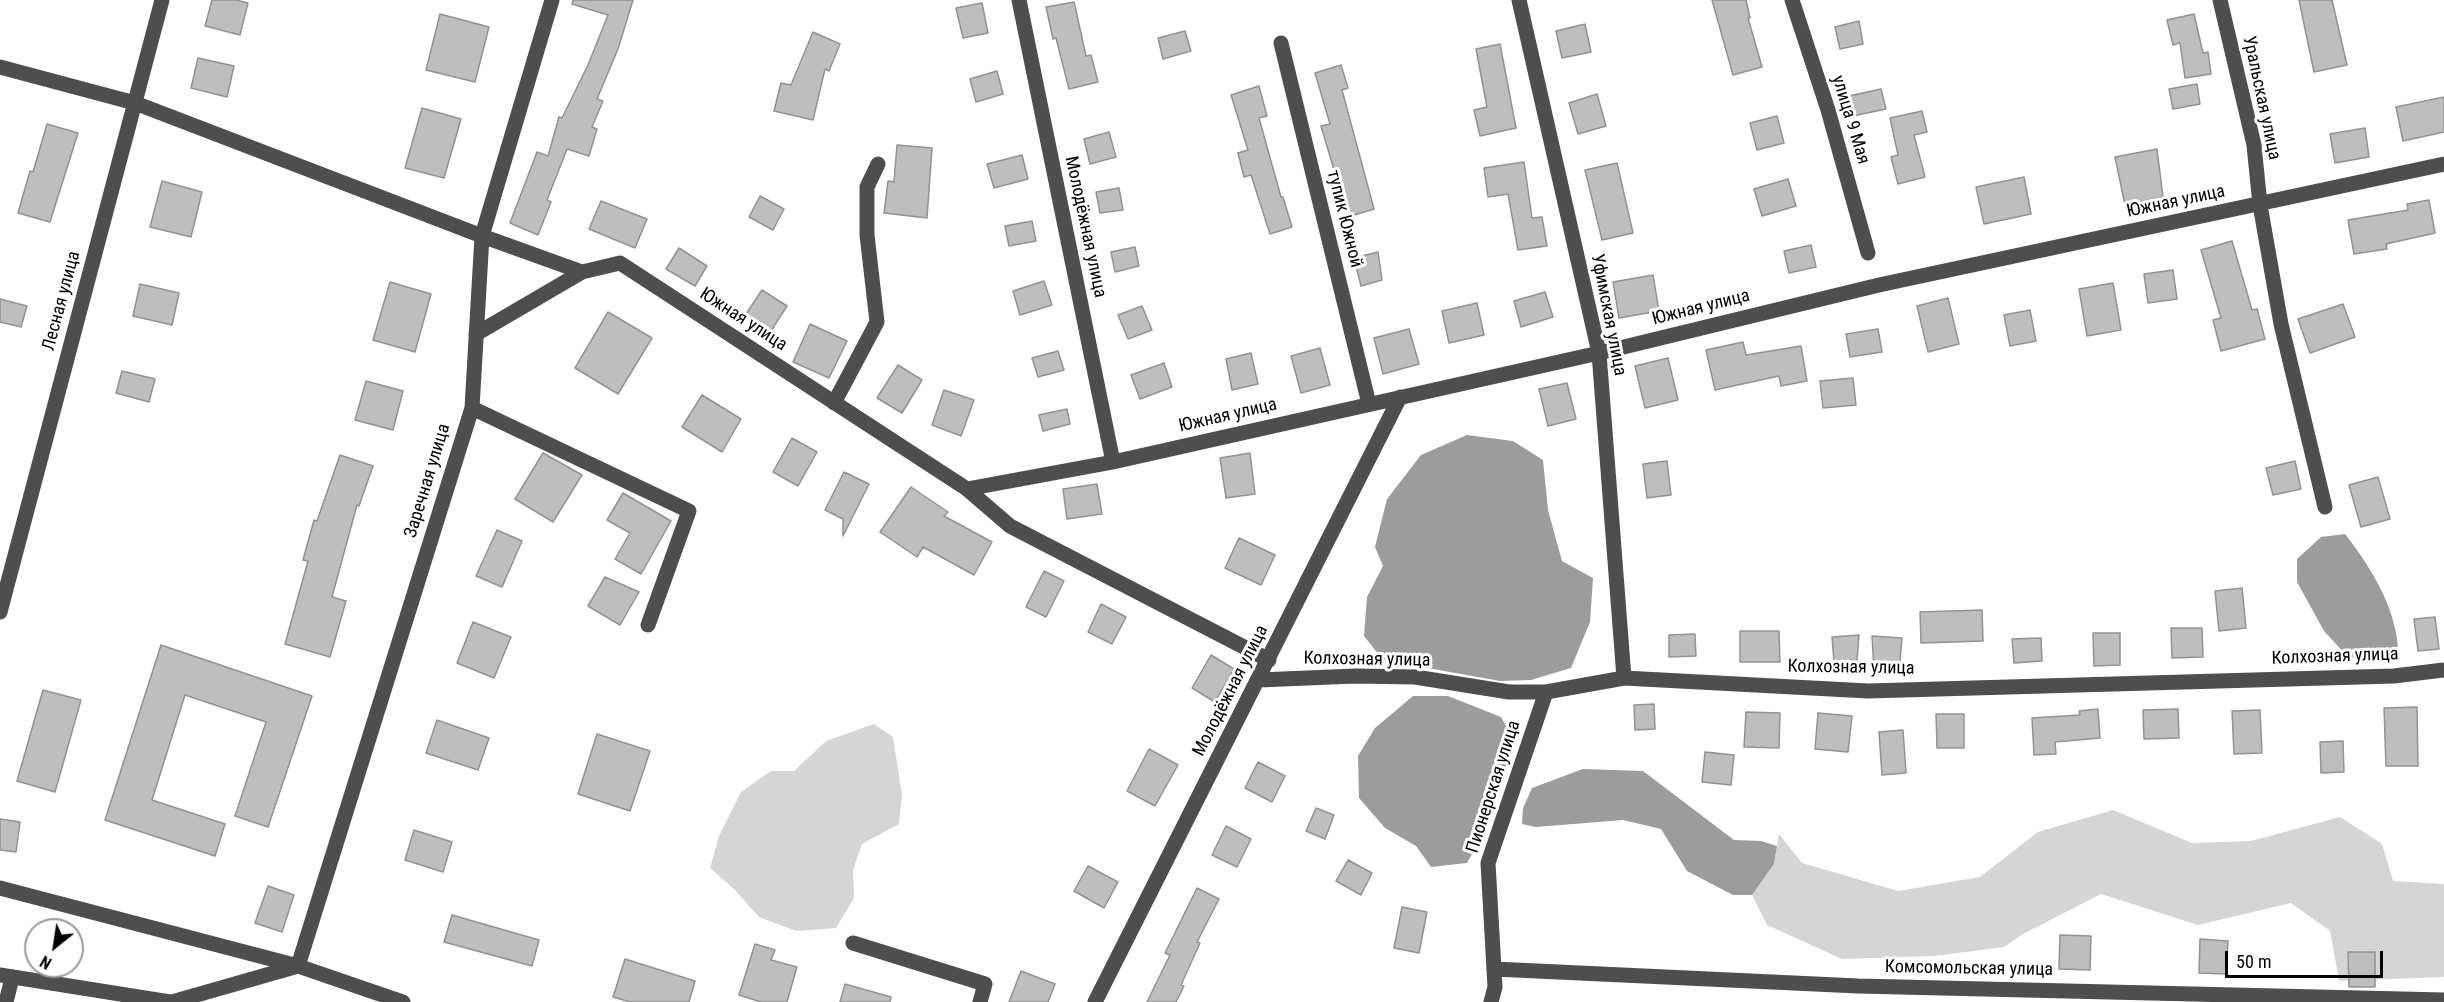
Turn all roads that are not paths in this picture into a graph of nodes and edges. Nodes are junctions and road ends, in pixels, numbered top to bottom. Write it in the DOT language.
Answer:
graph roads {
  1 [pos="162,0"];
  2 [pos="552,0"];
  3 [pos="1019,0"];
  4 [pos="1520,0"];
  5 [pos="1792,0"];
  6 [pos="2220,0"];
  7 [pos="1281,43"];
  8 [pos="0,67"];
  9 [pos="135,103"];
  10 [pos="878,164"];
  11 [pos="2444,164"];
  12 [pos="2260,204"];
  13 [pos="482,236"];
  14 [pos="1868,253"];
  15 [pos="582,272"];
  16 [pos="476,334"];
  17 [pos="1599,353"];
  18 [pos="1400,397"];
  19 [pos="834,403"];
  20 [pos="1369,404"];
  21 [pos="472,408"];
  22 [pos="1113,462"];
  23 [pos="967,489"];
  24 [pos="2325,507"];
  25 [pos="0,612"];
  26 [pos="648,625"];
  27 [pos="1269,660"];
  28 [pos="2444,670"];
  29 [pos="1624,678"];
  30 [pos="1259,680"];
  31 [pos="1546,692"];
  32 [pos="0,888"];
  33 [pos="853,943"];
  34 [pos="298,966"];
  35 [pos="1494,969"];
  36 [pos="6,977"];
  37 [pos="2444,1000"];
  38 [pos="6,1002"];
  39 [pos="171,1002"];
  40 [pos="403,1002"];
  41 [pos="980,1002"];
  42 [pos="1095,1002"];
  43 [pos="1491,1002"];
  1 -- 9 [label="street, Лесная улица"];
  2 -- 13 [label="street, Заречная улица"];
  3 -- 22 [label="street, Молодёжная улица"];
  4 -- 17 [label="street, Уфимская улица"];
  5 -- 14 [label="street, улица 9 Мая"];
  6 -- 12 [label="street, Уральская улица"];
  7 -- 20 [label="street, тупик Южной"];
  8 -- 9 [label="street"];
  9 -- 13 [label="street"];
  9 -- 25 [label="street, Лесная улица"];
  10 -- 19 [label="street"];
  11 -- 12 [label="street, Южная улица"];
  12 -- 17 [label="street, Южная улица"];
  12 -- 24 [label="street, Уральская улица"];
  13 -- 15 [label="street"];
  13 -- 16 [label="street, Заречная улица"];
  15 -- 16 [label="street, Южная улица"];
  15 -- 19 [label="street, Южная улица"];
  16 -- 21 [label="street, Заречная улица"];
  17 -- 18 [label="street, Южная улица"];
  17 -- 29 [label="street, Уфимская улица"];
  18 -- 20 [label="street, Южная улица"];
  18 -- 27 [label="street, Молодёжная улица"];
  19 -- 23 [label="street, Южная улица"];
  20 -- 22 [label="street, Южная улица"];
  21 -- 26 [label="street"];
  21 -- 34 [label="street, Заречная улица"];
  22 -- 23 [label="street, Южная улица"];
  23 -- 27 [label="street, Южная улица"];
  27 -- 30 [label="street, Молодёжная улица"];
  28 -- 29 [label="street, Колхозная улица"];
  29 -- 31 [label="street, Колхозная улица"];
  30 -- 31 [label="street, Колхозная улица"];
  30 -- 42 [label="street, Молодёжная улица"];
  31 -- 35 [label="street, Пионерская улица"];
  32 -- 34 [label="street"];
  33 -- 41 [label="street"];
  34 -- 39 [label="street"];
  34 -- 40 [label="street"];
  35 -- 37 [label="street, Комсомольская улица"];
  35 -- 43 [label="street, Пионерская улица"];
  36 -- 38 [label="street"];
  36 -- 39 [label="street"];
}
